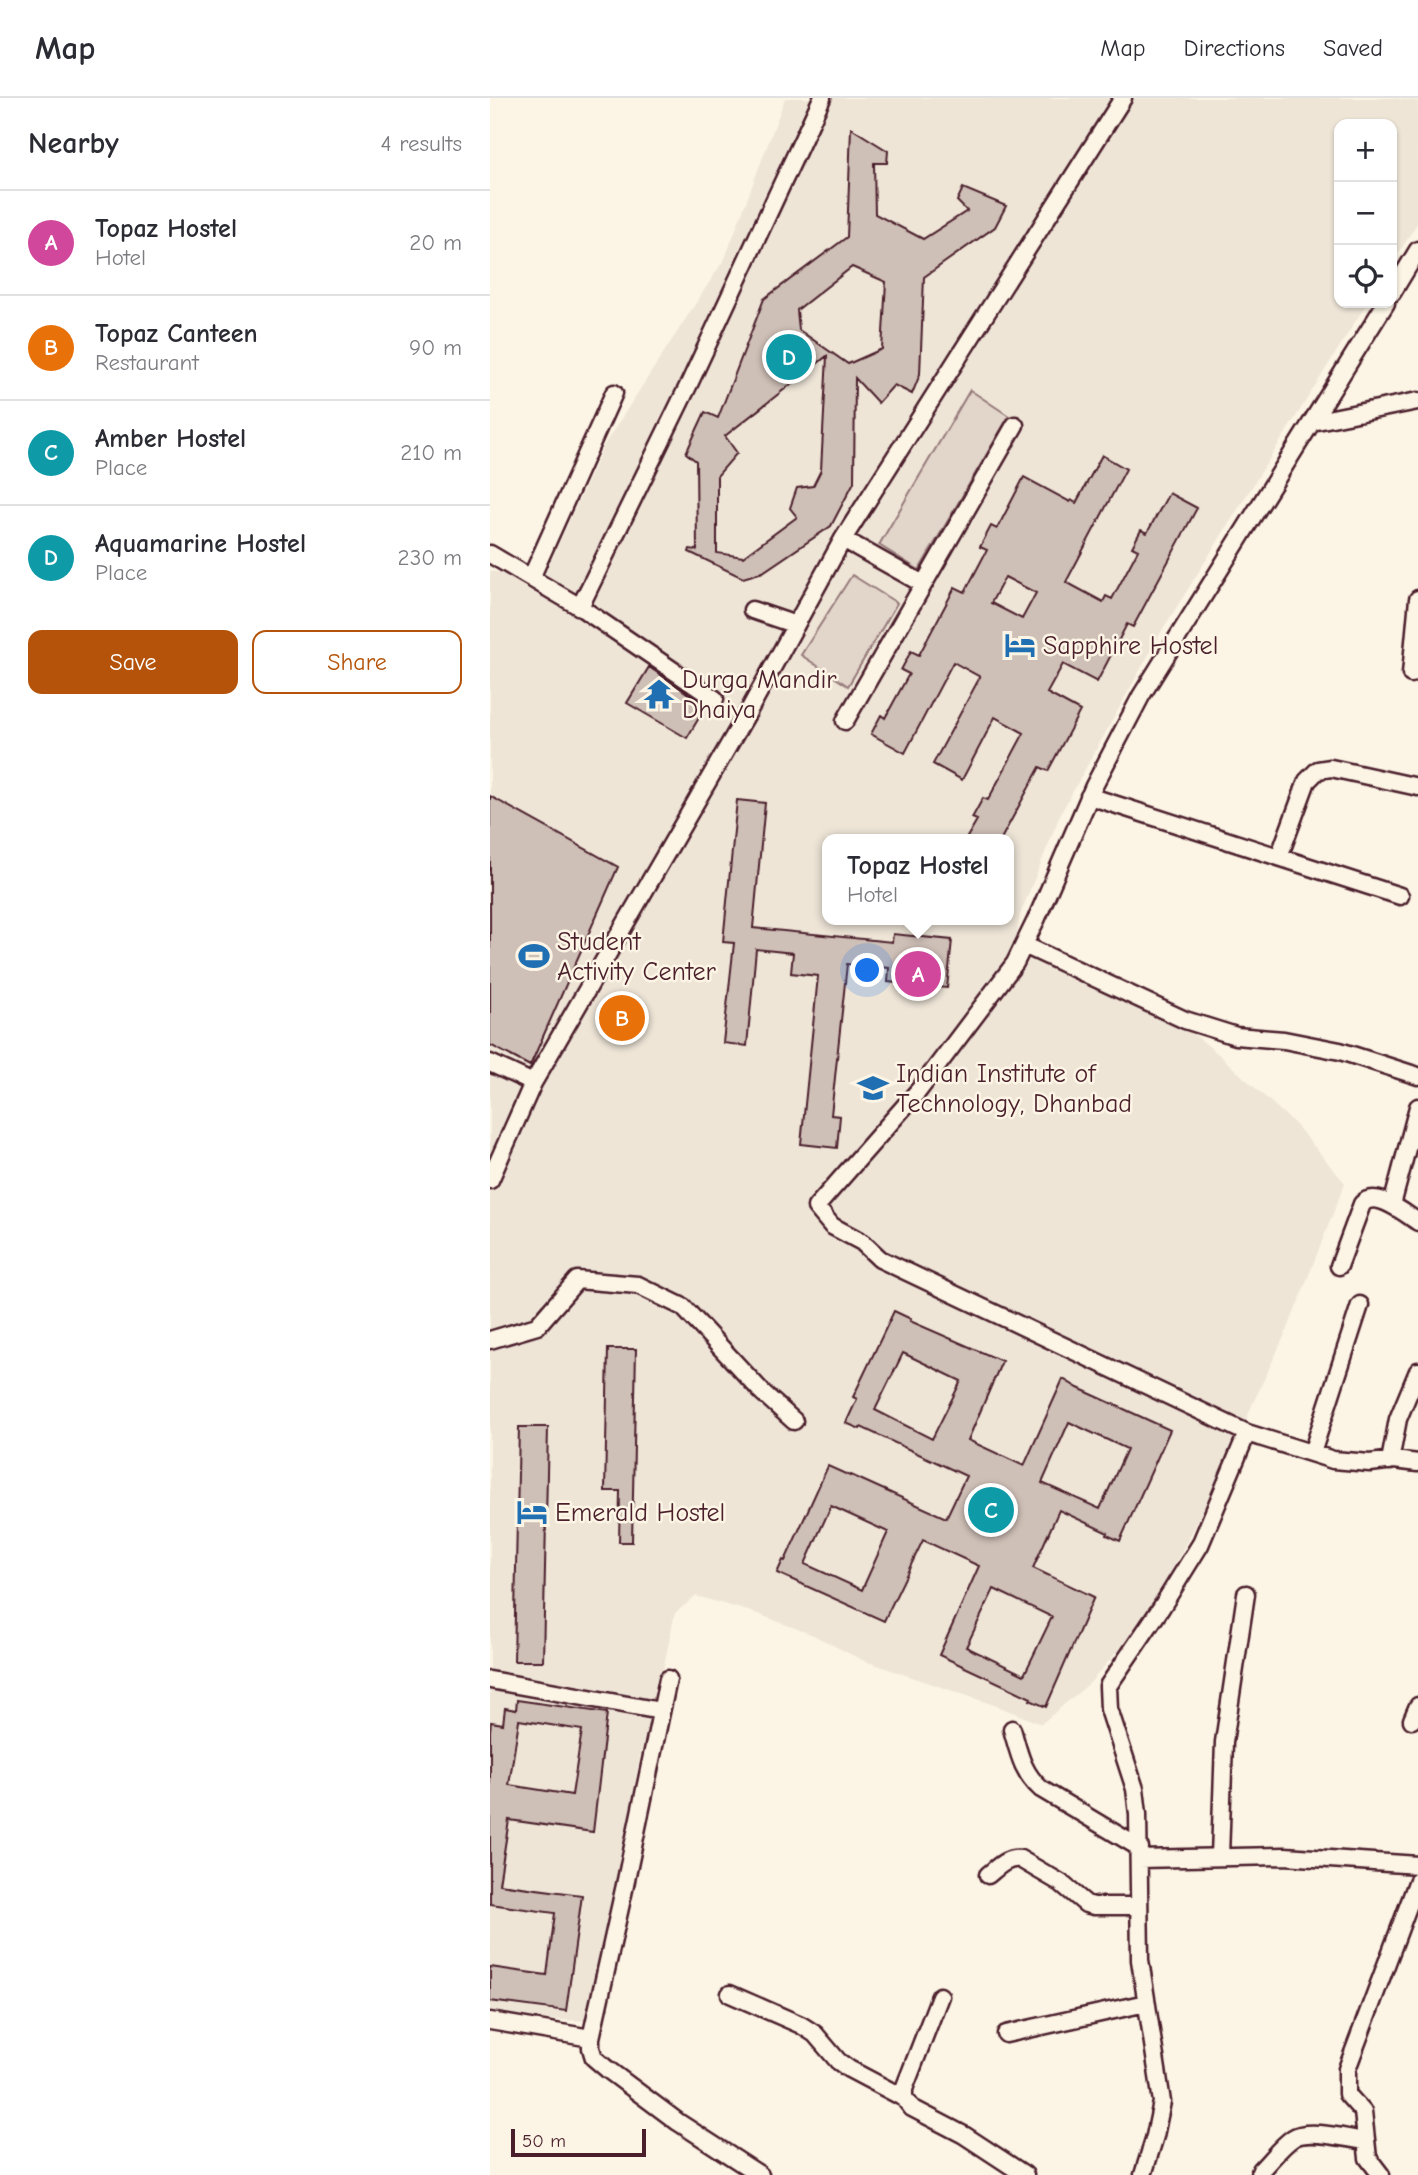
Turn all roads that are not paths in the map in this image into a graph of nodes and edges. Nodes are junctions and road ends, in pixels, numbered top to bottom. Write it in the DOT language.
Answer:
graph roads {
  1 [pos="822,98"];
  2 [pos="1123,98"];
  3 [pos="1418,250"];
  4 [pos="1397,285"];
  5 [pos="1383,308"];
  6 [pos="614,393"];
  7 [pos="1418,401"];
  8 [pos="1312,422"];
  9 [pos="1015,425"];
  10 [pos="843,539"];
  11 [pos="490,554"];
  12 [pos="531,578"];
  13 [pos="923,584"];
  14 [pos="1418,599"];
  15 [pos="580,607"];
  16 [pos="752,610"];
  17 [pos="796,625"];
  18 [pos="1411,674"];
  19 [pos="715,699"];
  20 [pos="845,721"];
  21 [pos="1418,787"];
  22 [pos="1089,796"];
  23 [pos="1279,857"];
  24 [pos="1400,896"];
  25 [pos="1024,945"];
  26 [pos="490,1063"];
  27 [pos="1418,1076"];
  28 [pos="533,1083"];
  29 [pos="1418,1107"];
  30 [pos="490,1180"];
  31 [pos="1391,1205"];
  32 [pos="1418,1222"];
  33 [pos="1339,1266"];
  34 [pos="1360,1305"];
  35 [pos="490,1340"];
  36 [pos="1418,1371"];
  37 [pos="794,1420"];
  38 [pos="1247,1433"];
  39 [pos="1312,1453"];
  40 [pos="1390,1461"];
  41 [pos="1418,1463"];
  42 [pos="1246,1594"];
  43 [pos="668,1679"];
  44 [pos="490,1680"];
  45 [pos="661,1711"];
  46 [pos="1012,1729"];
  47 [pos="1140,1853"];
  48 [pos="1220,1856"];
  49 [pos="1418,1865"];
  50 [pos="988,1875"];
  51 [pos="1418,1880"];
  52 [pos="1139,1906"];
  53 [pos="730,1994"];
  54 [pos="940,1996"];
  55 [pos="1146,2003"];
  56 [pos="490,2021"];
  57 [pos="1006,2034"];
  58 [pos="591,2038"];
  59 [pos="904,2098"];
  60 [pos="1366,2141"];
  61 [pos="760,2175"];
  62 [pos="1025,2175"];
  63 [pos="1143,2175"];
  64 [pos="1259,2175"];
  65 [pos="1381,2175"];
  1 -- 15 [label="street"];
  2 -- 10 [label="street"];
  3 -- 4 [label="street"];
  5 -- 8 [label="street"];
  6 -- 12 [label="street"];
  7 -- 8 [label="street"];
  8 -- 22 [label="street"];
  9 -- 13 [label="street"];
  10 -- 13 [label="street"];
  10 -- 17 [label="street"];
  11 -- 12 [label="street"];
  12 -- 15 [label="street"];
  13 -- 20 [label="street"];
  14 -- 18 [label="street"];
  15 -- 19 [label="street"];
  16 -- 17 [label="street"];
  17 -- 28 [label="street"];
  21 -- 23 [label="street"];
  22 -- 23 [label="street"];
  22 -- 25 [label="street"];
  23 -- 24 [label="street"];
  25 -- 27 [label="street"];
  25 -- 38 [label="street"];
  26 -- 28 [label="street"];
  28 -- 30 [label="street"];
  29 -- 31 [label="street"];
  31 -- 32 [label="street"];
  31 -- 33 [label="street"];
  34 -- 39 [label="street"];
  35 -- 37 [label="street"];
  36 -- 40 [label="street"];
  38 -- 39 [label="street"];
  38 -- 47 [label="street"];
  39 -- 40 [label="street"];
  40 -- 41 [label="street"];
  42 -- 48 [label="street"];
  43 -- 45 [label="street"];
  44 -- 45 [label="street"];
  45 -- 58 [label="street"];
  46 -- 47 [label="street"];
  47 -- 48 [label="street"];
  47 -- 52 [label="street"];
  48 -- 49 [label="street"];
  50 -- 52 [label="street"];
  51 -- 60 [label="street"];
  52 -- 55 [label="street"];
  53 -- 59 [label="street"];
  54 -- 59 [label="street"];
  55 -- 57 [label="street"];
  55 -- 63 [label="street"];
  56 -- 58 [label="street"];
  58 -- 61 [label="street"];
  59 -- 62 [label="street"];
  60 -- 64 [label="street"];
  60 -- 65 [label="street"];
}
